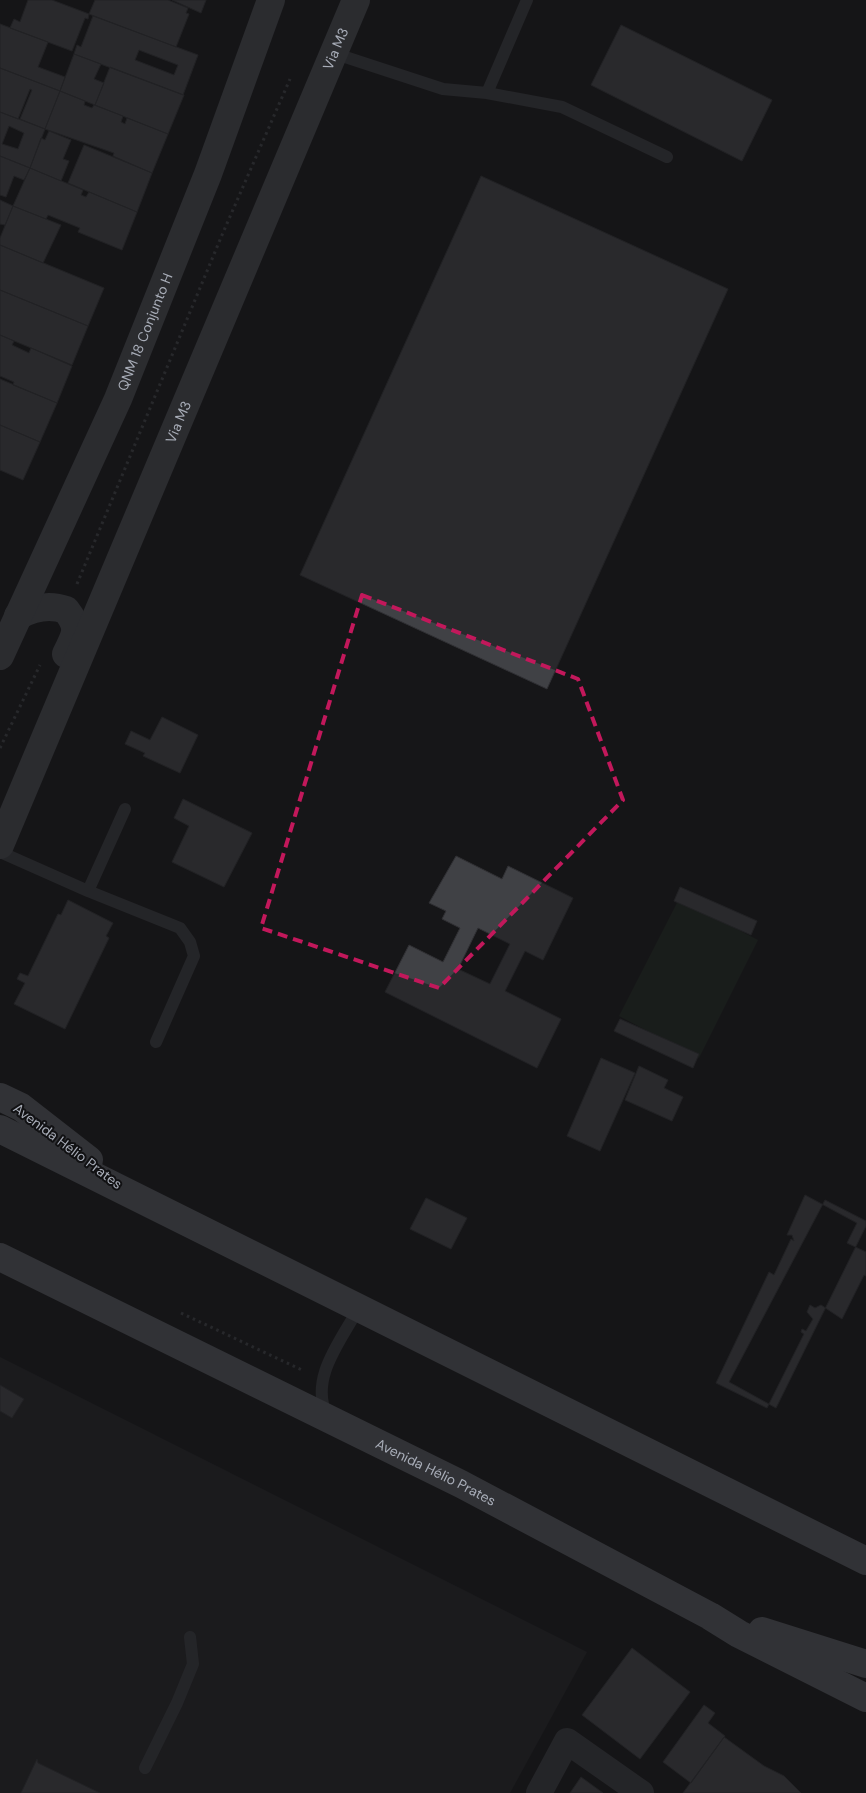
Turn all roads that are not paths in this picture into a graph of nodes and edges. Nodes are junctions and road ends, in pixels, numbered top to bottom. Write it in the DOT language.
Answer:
graph roads {
  1 [pos="271,0"];
  2 [pos="356,0"];
  3 [pos="527,0"];
  4 [pos="334,53"];
  5 [pos="488,93"];
  6 [pos="667,157"];
  7 [pos="18,616"];
  8 [pos="0,656"];
  9 [pos="126,809"];
  10 [pos="0,841"];
  11 [pos="0,845"];
  12 [pos="0,852"];
  13 [pos="88,892"];
  14 [pos="156,1042"];
  15 [pos="0,1097"];
  16 [pos="0,1129"];
  17 [pos="135,1197"];
  18 [pos="0,1258"];
  19 [pos="358,1309"];
  20 [pos="328,1418"];
  21 [pos="866,1560"];
  22 [pos="710,1616"];
  23 [pos="190,1637"];
  24 [pos="866,1664"];
  25 [pos="866,1698"];
  26 [pos="144,1768"];
  27 [pos="539,1793"];
  28 [pos="641,1793"];
  1 -- 7 [label="main road, QNM 18 Conjunto H"];
  2 -- 4 [label="main road, Via M3"];
  3 -- 5 [label="lane"];
  4 -- 5 [label="lane"];
  4 -- 11 [label="main road, Via M3"];
  5 -- 6 [label="lane"];
  7 -- 8 [label="main road, QNM 18 Conjunto H"];
  7 -- 10 [label="main road"];
  9 -- 13 [label="lane"];
  12 -- 13 [label="lane"];
  13 -- 14 [label="lane"];
  15 -- 17 [label="main road, Avenida Hélio Prates"];
  16 -- 17 [label="main road, Avenida Hélio Prates"];
  17 -- 19 [label="main road, Avenida Hélio Prates"];
  18 -- 20 [label="main road, Avenida Hélio Prates"];
  19 -- 20 [label="lane"];
  19 -- 21 [label="main road, Avenida Hélio Prates"];
  20 -- 22 [label="main road, Avenida Hélio Prates"];
  22 -- 24 [label="main road"];
  22 -- 25 [label="main road, Avenida Hélio Prates"];
  23 -- 26 [label="lane"];
  27 -- 28 [label="street"];
}
